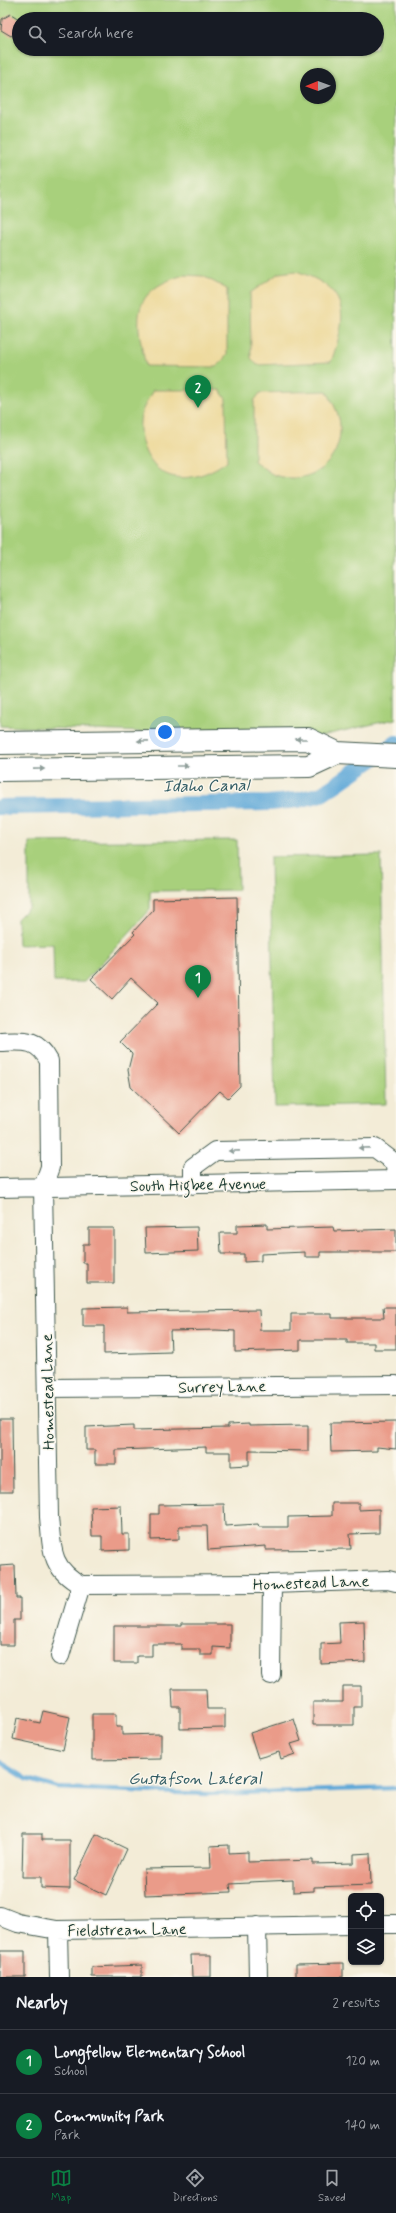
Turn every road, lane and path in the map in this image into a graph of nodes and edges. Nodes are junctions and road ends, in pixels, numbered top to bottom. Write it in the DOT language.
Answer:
graph roads {
  1 [pos="0,743"];
  2 [pos="337,753"];
  3 [pos="396,756"];
  4 [pos="0,770"];
  5 [pos="0,1042"];
  6 [pos="396,1180"];
  7 [pos="193,1185"];
  8 [pos="43,1187"];
  9 [pos="0,1188"];
  10 [pos="396,1385"];
  11 [pos="47,1388"];
  12 [pos="396,1582"];
  13 [pos="272,1584"];
  14 [pos="81,1585"];
  15 [pos="60,1656"];
  16 [pos="272,1675"];
  17 [pos="0,1916"];
  18 [pos="384,1924"];
  19 [pos="396,1924"];
  20 [pos="348,1925"];
  21 [pos="257,1926"];
  22 [pos="58,1930"];
  23 [pos="59,1977"];
  24 [pos="258,1977"];
  2 -- 1 [label="main road, one-way"];
  2 -- 3 [label="main road"];
  4 -- 2 [label="main road, one-way"];
  5 -- 8 [label="street, Homestead Lane"];
  6 -- 7 [label="street, South Higbee Avenue"];
  6 -- 7 [label="street, one-way"];
  7 -- 8 [label="street, South Higbee Avenue"];
  8 -- 9 [label="street, South Higbee Avenue"];
  8 -- 11 [label="street, Homestead Lane"];
  10 -- 11 [label="street, Surrey Lane"];
  11 -- 14 [label="street, Homestead Lane"];
  12 -- 13 [label="street, Homestead Lane"];
  13 -- 14 [label="street, Homestead Lane"];
  13 -- 16 [label="street"];
  14 -- 15 [label="street"];
  17 -- 22 [label="street, Fieldstream Lane"];
  18 -- 19 [label="street"];
  20 -- 21 [label="street, Fieldstream Lane"];
  21 -- 22 [label="street, Fieldstream Lane"];
  21 -- 24 [label="street"];
  22 -- 23 [label="street"];
}
